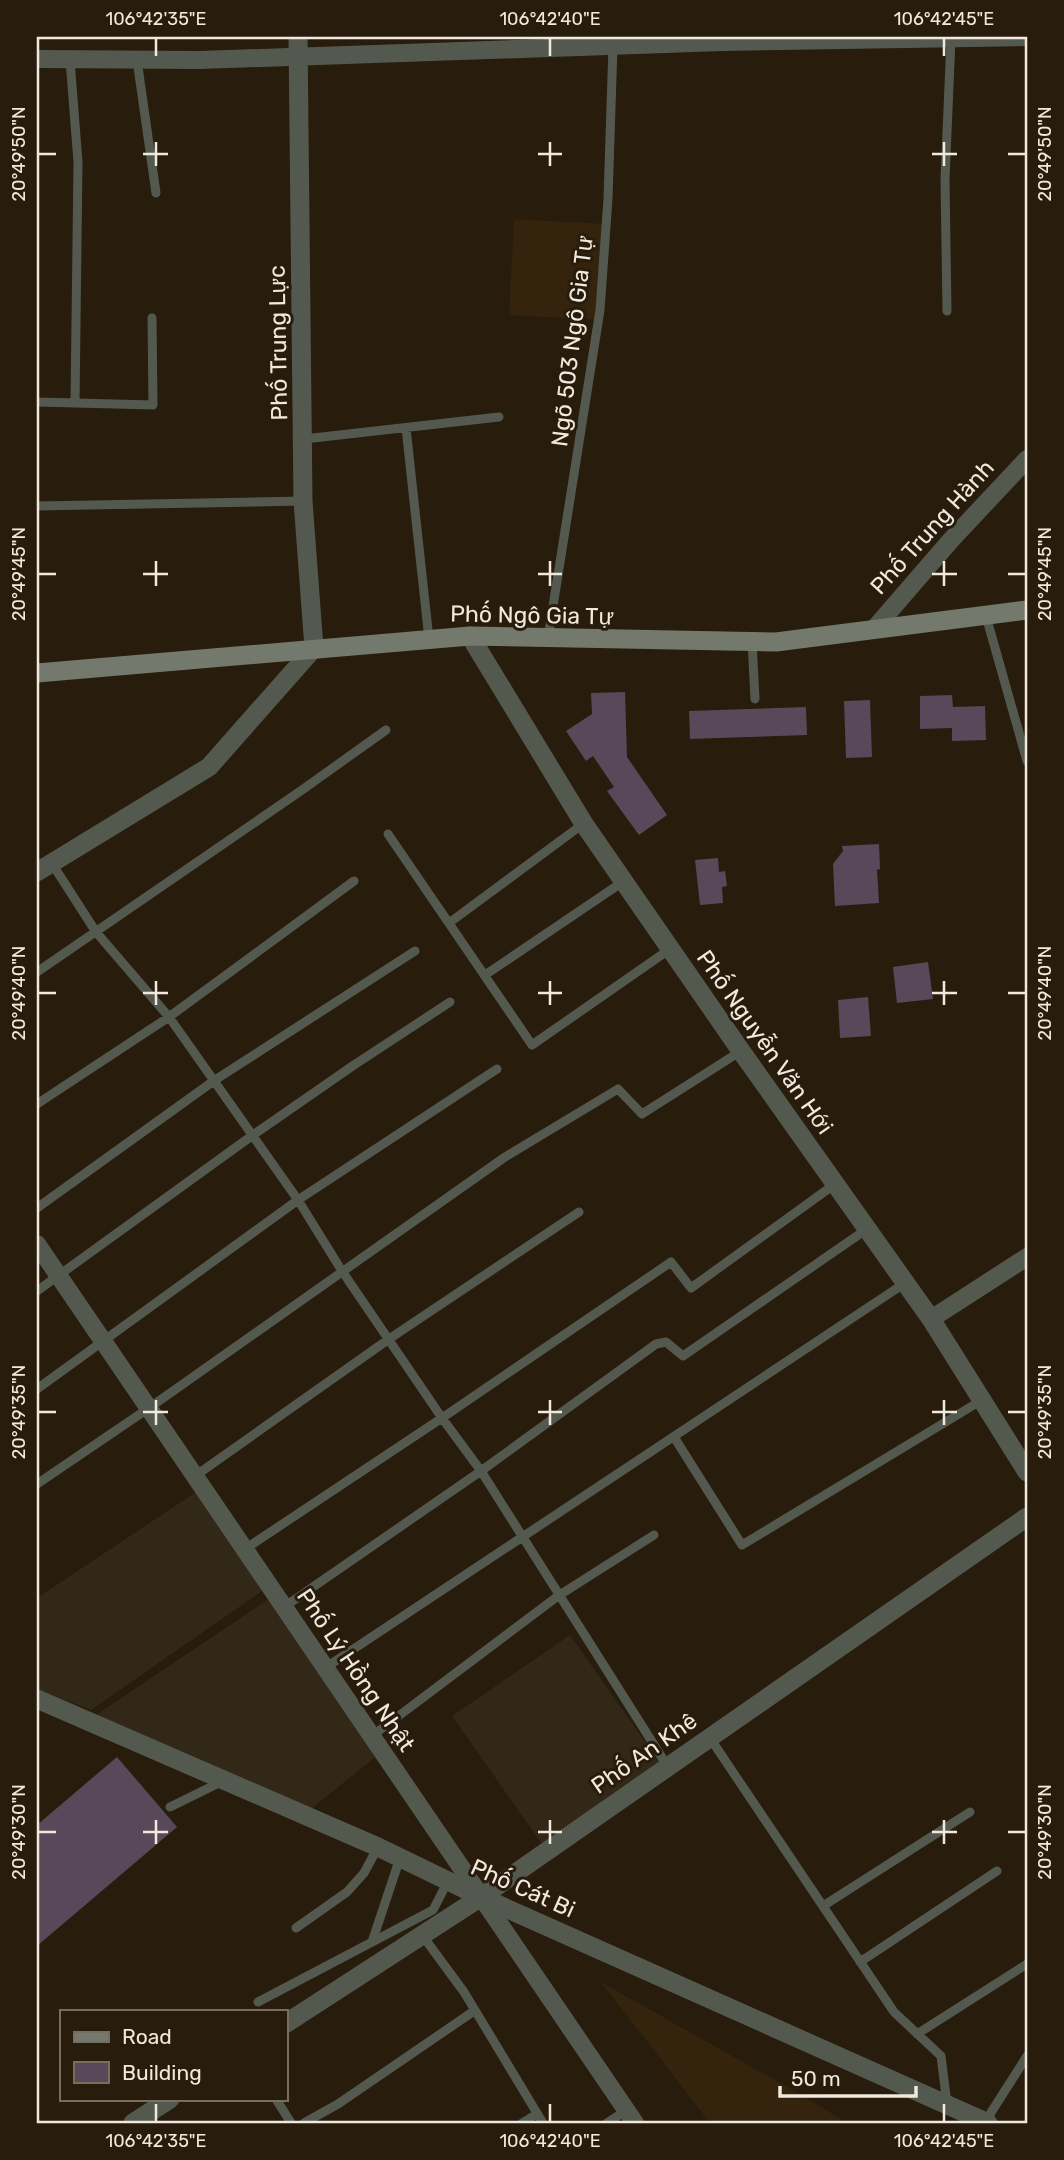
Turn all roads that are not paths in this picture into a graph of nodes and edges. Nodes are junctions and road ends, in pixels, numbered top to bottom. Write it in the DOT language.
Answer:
graph roads {
  1 [pos="298,37"];
  2 [pos="1027,37"];
  3 [pos="722,39"];
  4 [pos="951,39"];
  5 [pos="613,46"];
  6 [pos="298,58"];
  7 [pos="37,60"];
  8 [pos="71,60"];
  9 [pos="137,60"];
  10 [pos="156,193"];
  11 [pos="947,311"];
  12 [pos="152,318"];
  13 [pos="37,402"];
  14 [pos="75,404"];
  15 [pos="499,417"];
  16 [pos="406,428"];
  17 [pos="304,439"];
  18 [pos="1027,459"];
  19 [pos="303,501"];
  20 [pos="37,506"];
  21 [pos="1027,610"];
  22 [pos="986,616"];
  23 [pos="874,629"];
  24 [pos="470,636"];
  25 [pos="429,639"];
  26 [pos="547,639"];
  27 [pos="751,641"];
  28 [pos="314,648"];
  29 [pos="37,673"];
  30 [pos="755,699"];
  31 [pos="386,730"];
  32 [pos="1023,730"];
  33 [pos="1027,761"];
  34 [pos="584,824"];
  35 [pos="388,834"];
  36 [pos="44,867"];
  37 [pos="354,881"];
  38 [pos="624,881"];
  39 [pos="449,923"];
  40 [pos="96,932"];
  41 [pos="670,949"];
  42 [pos="415,951"];
  43 [pos="37,972"];
  44 [pos="485,975"];
  45 [pos="450,1002"];
  46 [pos="169,1017"];
  47 [pos="741,1051"];
  48 [pos="497,1069"];
  49 [pos="215,1080"];
  50 [pos="37,1104"];
  51 [pos="253,1135"];
  52 [pos="835,1184"];
  53 [pos="298,1200"];
  54 [pos="37,1208"];
  55 [pos="579,1212"];
  56 [pos="867,1229"];
  57 [pos="37,1244"];
  58 [pos="1027,1257"];
  59 [pos="342,1271"];
  60 [pos="59,1276"];
  61 [pos="905,1283"];
  62 [pos="37,1291"];
  63 [pos="931,1319"];
  64 [pos="389,1339"];
  65 [pos="103,1340"];
  66 [pos="37,1388"];
  67 [pos="982,1400"];
  68 [pos="149,1408"];
  69 [pos="442,1418"];
  70 [pos="674,1437"];
  71 [pos="481,1471"];
  72 [pos="1027,1472"];
  73 [pos="195,1476"];
  74 [pos="37,1484"];
  75 [pos="1027,1517"];
  76 [pos="654,1535"];
  77 [pos="523,1538"];
  78 [pos="245,1549"];
  79 [pos="558,1596"];
  80 [pos="284,1607"];
  81 [pos="326,1668"];
  82 [pos="37,1699"];
  83 [pos="372,1736"];
  84 [pos="709,1738"];
  85 [pos="668,1767"];
  86 [pos="226,1780"];
  87 [pos="170,1807"];
  88 [pos="970,1812"];
  89 [pos="378,1847"];
  90 [pos="400,1858"];
  91 [pos="996,1871"];
  92 [pos="448,1881"];
  93 [pos="481,1897"];
  94 [pos="823,1906"];
  95 [pos="296,1928"];
  96 [pos="422,1935"];
  97 [pos="372,1942"];
  98 [pos="860,1962"];
  99 [pos="1027,1964"];
  100 [pos="258,2002"];
  101 [pos="474,2011"];
  102 [pos="287,2023"];
  103 [pos="917,2034"];
  104 [pos="1027,2056"];
  105 [pos="168,2100"];
  106 [pos="277,2100"];
  107 [pos="947,2105"];
  108 [pos="537,2114"];
  109 [pos="631,2117"];
  110 [pos="133,2123"];
  111 [pos="291,2123"];
  112 [pos="303,2123"];
  113 [pos="522,2123"];
  114 [pos="543,2123"];
  115 [pos="607,2123"];
  116 [pos="986,2123"];
  1 -- 6 [label="street, Phố Trung Lực"];
  2 -- 4 [label="street"];
  3 -- 4 [label="street"];
  3 -- 5 [label="street"];
  4 -- 11 [label="lane"];
  5 -- 6 [label="street"];
  5 -- 26 [label="lane, Ngõ 503 Ngô Gia Tự"];
  6 -- 9 [label="street"];
  6 -- 17 [label="street, Phố Trung Lực"];
  7 -- 8 [label="street"];
  8 -- 9 [label="street"];
  8 -- 14 [label="lane"];
  9 -- 10 [label="lane"];
  12 -- 14 [label="lane"];
  13 -- 14 [label="lane"];
  15 -- 16 [label="lane"];
  16 -- 17 [label="lane"];
  16 -- 25 [label="lane"];
  17 -- 19 [label="street, Phố Trung Lực"];
  18 -- 23 [label="street, Phố Trung Hành"];
  19 -- 20 [label="lane"];
  19 -- 28 [label="street, Phố Trung Lực"];
  21 -- 22 [label="main road, Phố Ngô Gia Tự"];
  22 -- 23 [label="main road, Phố Ngô Gia Tự"];
  22 -- 32 [label="lane"];
  23 -- 27 [label="main road, Phố Ngô Gia Tự"];
  24 -- 25 [label="main road, Phố Ngô Gia Tự"];
  24 -- 26 [label="main road, Phố Ngô Gia Tự"];
  24 -- 34 [label="street, Phố Nguyễn Văn Hới"];
  25 -- 28 [label="main road, Phố Ngô Gia Tự"];
  26 -- 27 [label="main road, Phố Ngô Gia Tự"];
  27 -- 30 [label="lane"];
  28 -- 29 [label="main road, Phố Ngô Gia Tự"];
  28 -- 36 [label="street"];
  31 -- 40 [label="lane"];
  32 -- 33 [label="lane"];
  34 -- 38 [label="street, Phố Nguyễn Văn Hới"];
  34 -- 39 [label="lane"];
  35 -- 39 [label="lane"];
  36 -- 40 [label="lane"];
  37 -- 46 [label="lane"];
  38 -- 41 [label="street, Phố Nguyễn Văn Hới"];
  38 -- 44 [label="lane"];
  39 -- 44 [label="lane"];
  40 -- 43 [label="lane"];
  40 -- 46 [label="lane"];
  41 -- 44 [label="lane"];
  41 -- 47 [label="street, Phố Nguyễn Văn Hới"];
  42 -- 49 [label="lane"];
  45 -- 51 [label="lane"];
  46 -- 49 [label="lane"];
  46 -- 50 [label="lane"];
  47 -- 52 [label="street, Phố Nguyễn Văn Hới"];
  47 -- 59 [label="lane"];
  48 -- 53 [label="lane"];
  49 -- 51 [label="lane"];
  49 -- 54 [label="lane"];
  51 -- 53 [label="lane"];
  51 -- 60 [label="lane"];
  52 -- 56 [label="street, Phố Nguyễn Văn Hới"];
  52 -- 69 [label="lane"];
  53 -- 59 [label="lane"];
  53 -- 65 [label="lane"];
  55 -- 64 [label="lane"];
  56 -- 61 [label="street, Phố Nguyễn Văn Hới"];
  56 -- 71 [label="lane"];
  57 -- 60 [label="street, Phố Lý Hồng Nhật"];
  58 -- 63 [label="street"];
  59 -- 64 [label="lane"];
  59 -- 68 [label="lane"];
  60 -- 62 [label="lane"];
  60 -- 65 [label="street, Phố Lý Hồng Nhật"];
  61 -- 63 [label="street, Phố Nguyễn Văn Hới"];
  61 -- 70 [label="lane"];
  63 -- 67 [label="street, Phố Nguyễn Văn Hới"];
  64 -- 69 [label="lane"];
  64 -- 73 [label="lane"];
  65 -- 66 [label="lane"];
  65 -- 68 [label="street, Phố Lý Hồng Nhật"];
  67 -- 70 [label="lane"];
  67 -- 72 [label="street, Phố Nguyễn Văn Hới"];
  68 -- 73 [label="street, Phố Lý Hồng Nhật"];
  68 -- 74 [label="lane"];
  69 -- 71 [label="lane"];
  69 -- 78 [label="lane"];
  70 -- 77 [label="lane"];
  71 -- 77 [label="lane"];
  71 -- 80 [label="lane"];
  73 -- 78 [label="street, Phố Lý Hồng Nhật"];
  75 -- 84 [label="street, Phố An Khê"];
  76 -- 79 [label="lane"];
  77 -- 79 [label="lane"];
  77 -- 81 [label="lane"];
  78 -- 80 [label="street, Phố Lý Hồng Nhật"];
  79 -- 83 [label="lane"];
  79 -- 85 [label="lane"];
  80 -- 81 [label="street, Phố Lý Hồng Nhật"];
  81 -- 83 [label="street, Phố Lý Hồng Nhật"];
  82 -- 86 [label="street, Phố Cát Bi"];
  83 -- 93 [label="street, Phố Lý Hồng Nhật"];
  84 -- 85 [label="street, Phố An Khê"];
  84 -- 94 [label="lane"];
  85 -- 93 [label="street, Phố An Khê"];
  86 -- 87 [label="lane"];
  86 -- 89 [label="street, Phố Cát Bi"];
  88 -- 94 [label="lane"];
  89 -- 90 [label="street, Phố Cát Bi"];
  89 -- 95 [label="lane"];
  90 -- 92 [label="street, Phố Cát Bi"];
  90 -- 97 [label="lane"];
  91 -- 98 [label="lane"];
  92 -- 93 [label="street, Phố Cát Bi"];
  92 -- 97 [label="lane"];
  93 -- 96 [label="street, Phố An Khê"];
  93 -- 107 [label="street, Phố Cát Bi"];
  93 -- 109 [label="street, Phố Lý Hồng Nhật"];
  94 -- 98 [label="lane"];
  96 -- 101 [label="lane"];
  96 -- 102 [label="street, Phố An Khê"];
  97 -- 100 [label="lane"];
  98 -- 103 [label="lane"];
  99 -- 103 [label="lane"];
  101 -- 108 [label="lane"];
  101 -- 112 [label="lane"];
  103 -- 107 [label="lane"];
  104 -- 116 [label="lane"];
  105 -- 110 [label="street"];
  106 -- 111 [label="lane"];
  107 -- 116 [label="street, Phố Cát Bi"];
  108 -- 113 [label="lane"];
  108 -- 114 [label="lane"];
  109 -- 115 [label="lane"];
}
